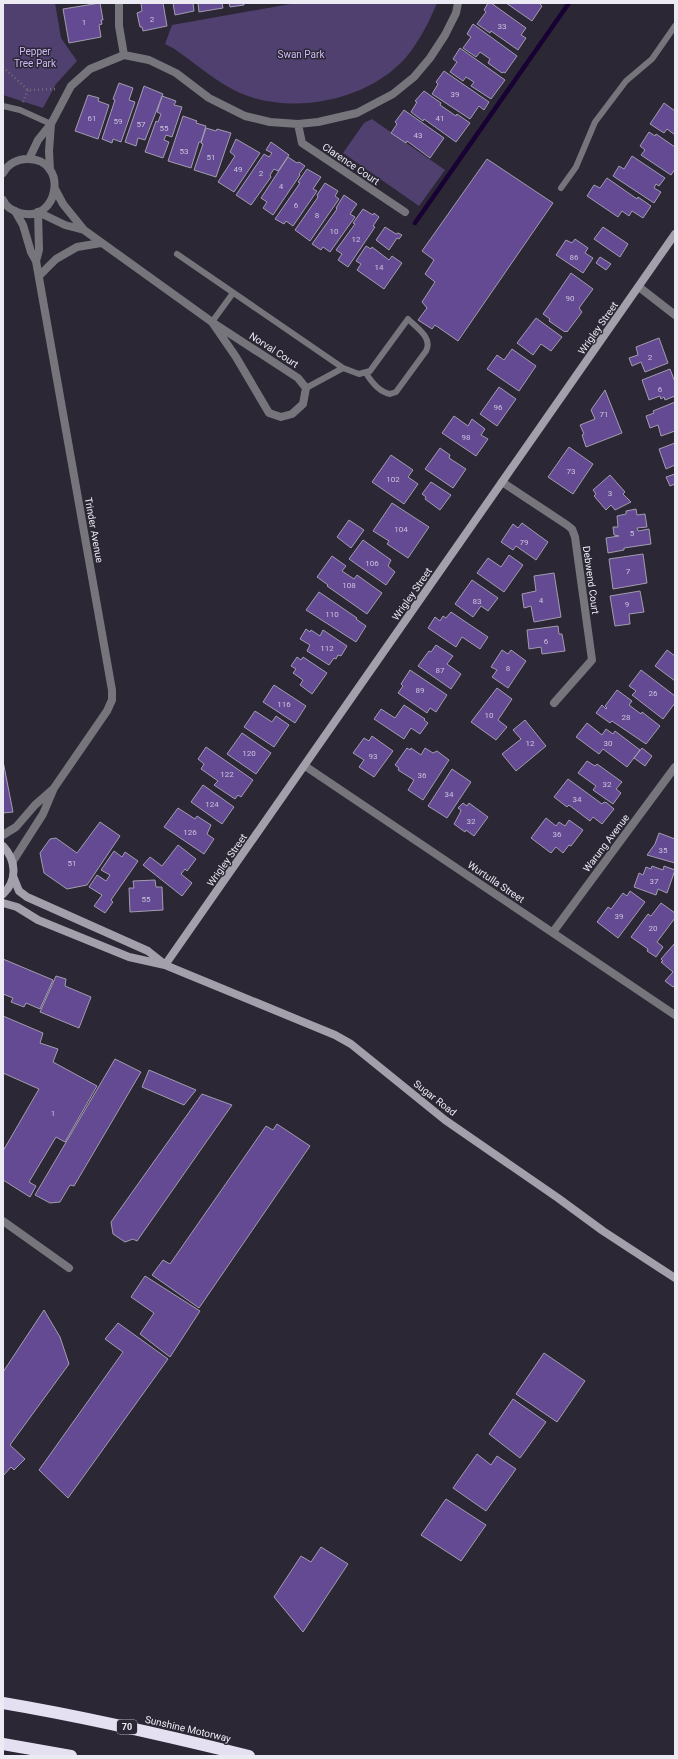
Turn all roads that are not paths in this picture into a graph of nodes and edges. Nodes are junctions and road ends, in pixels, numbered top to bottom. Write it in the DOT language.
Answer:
graph roads {
  1 [pos="119,3"];
  2 [pos="458,3"];
  3 [pos="675,26"];
  4 [pos="124,55"];
  5 [pos="3,106"];
  6 [pos="51,124"];
  7 [pos="298,124"];
  8 [pos="29,159"];
  9 [pos="4,170"];
  10 [pos="50,170"];
  11 [pos="561,188"];
  12 [pos="55,189"];
  13 [pos="3,202"];
  14 [pos="15,211"];
  15 [pos="38,212"];
  16 [pos="405,212"];
  17 [pos="84,230"];
  18 [pos="675,234"];
  19 [pos="101,243"];
  20 [pos="177,254"];
  21 [pos="36,261"];
  22 [pos="39,276"];
  23 [pos="639,287"];
  24 [pos="233,293"];
  25 [pos="675,315"];
  26 [pos="212,322"];
  27 [pos="343,368"];
  28 [pos="366,373"];
  29 [pos="306,388"];
  30 [pos="502,482"];
  31 [pos="554,703"];
  32 [pos="305,766"];
  33 [pos="675,767"];
  34 [pos="54,788"];
  35 [pos="3,835"];
  36 [pos="3,846"];
  37 [pos="13,861"];
  38 [pos="13,876"];
  39 [pos="3,894"];
  40 [pos="3,903"];
  41 [pos="553,932"];
  42 [pos="165,965"];
  43 [pos="675,1015"];
  44 [pos="3,1221"];
  45 [pos="69,1268"];
  46 [pos="675,1278"];
  47 [pos="3,1703"];
  48 [pos="3,1744"];
  49 [pos="71,1756"];
  50 [pos="249,1756"];
  1 -- 4 [label="street"];
  2 -- 7 [label="street"];
  3 -- 11 [label="lane"];
  4 -- 6 [label="street"];
  4 -- 7 [label="street"];
  5 -- 6 [label="lane"];
  6 -- 8 [label="street"];
  6 -- 10 [label="street, Norval Court"];
  7 -- 16 [label="street, Clarence Court"];
  8 -- 9 [label="street"];
  8 -- 10 [label="street"];
  10 -- 12 [label="street, Norval Court"];
  12 -- 15 [label="street"];
  12 -- 17 [label="street, Norval Court"];
  13 -- 14 [label="street"];
  14 -- 15 [label="street"];
  14 -- 21 [label="street, Trinder Avenue"];
  15 -- 17 [label="street, Norval Court"];
  15 -- 21 [label="street, Trinder Avenue"];
  17 -- 19 [label="street, Norval Court"];
  18 -- 23 [label="main road, Wrigley Street"];
  19 -- 22 [label="street"];
  19 -- 26 [label="street, Norval Court"];
  20 -- 24 [label="lane"];
  21 -- 22 [label="street, Trinder Avenue"];
  22 -- 34 [label="street, Trinder Avenue"];
  23 -- 25 [label="street"];
  23 -- 30 [label="main road, Wrigley Street"];
  24 -- 26 [label="lane"];
  24 -- 27 [label="lane"];
  26 -- 29 [label="street, Norval Court"];
  26 -- 29 [label="street, Norval Court"];
  27 -- 28 [label="lane"];
  27 -- 29 [label="lane"];
  28 -- 28 [label="lane"];
  30 -- 31 [label="street, Debwend Court"];
  30 -- 32 [label="main road, Wrigley Street"];
  32 -- 41 [label="street, Wurtulla Street"];
  32 -- 42 [label="main road, Wrigley Street"];
  33 -- 41 [label="street, Warung Avenue"];
  34 -- 35 [label="street, Trinder Avenue"];
  34 -- 37 [label="street, Trinder Avenue"];
  36 -- 37 [label="main road"];
  37 -- 38 [label="main road"];
  38 -- 39 [label="main road"];
  38 -- 42 [label="main road"];
  40 -- 42 [label="main road"];
  41 -- 43 [label="street, Wurtulla Street"];
  42 -- 46 [label="main road, Sugar Road"];
  44 -- 45 [label="street"];
  47 -- 50 [label="highway, Sunshine Motorway / 70"];
  48 -- 49 [label="highway"];
}
